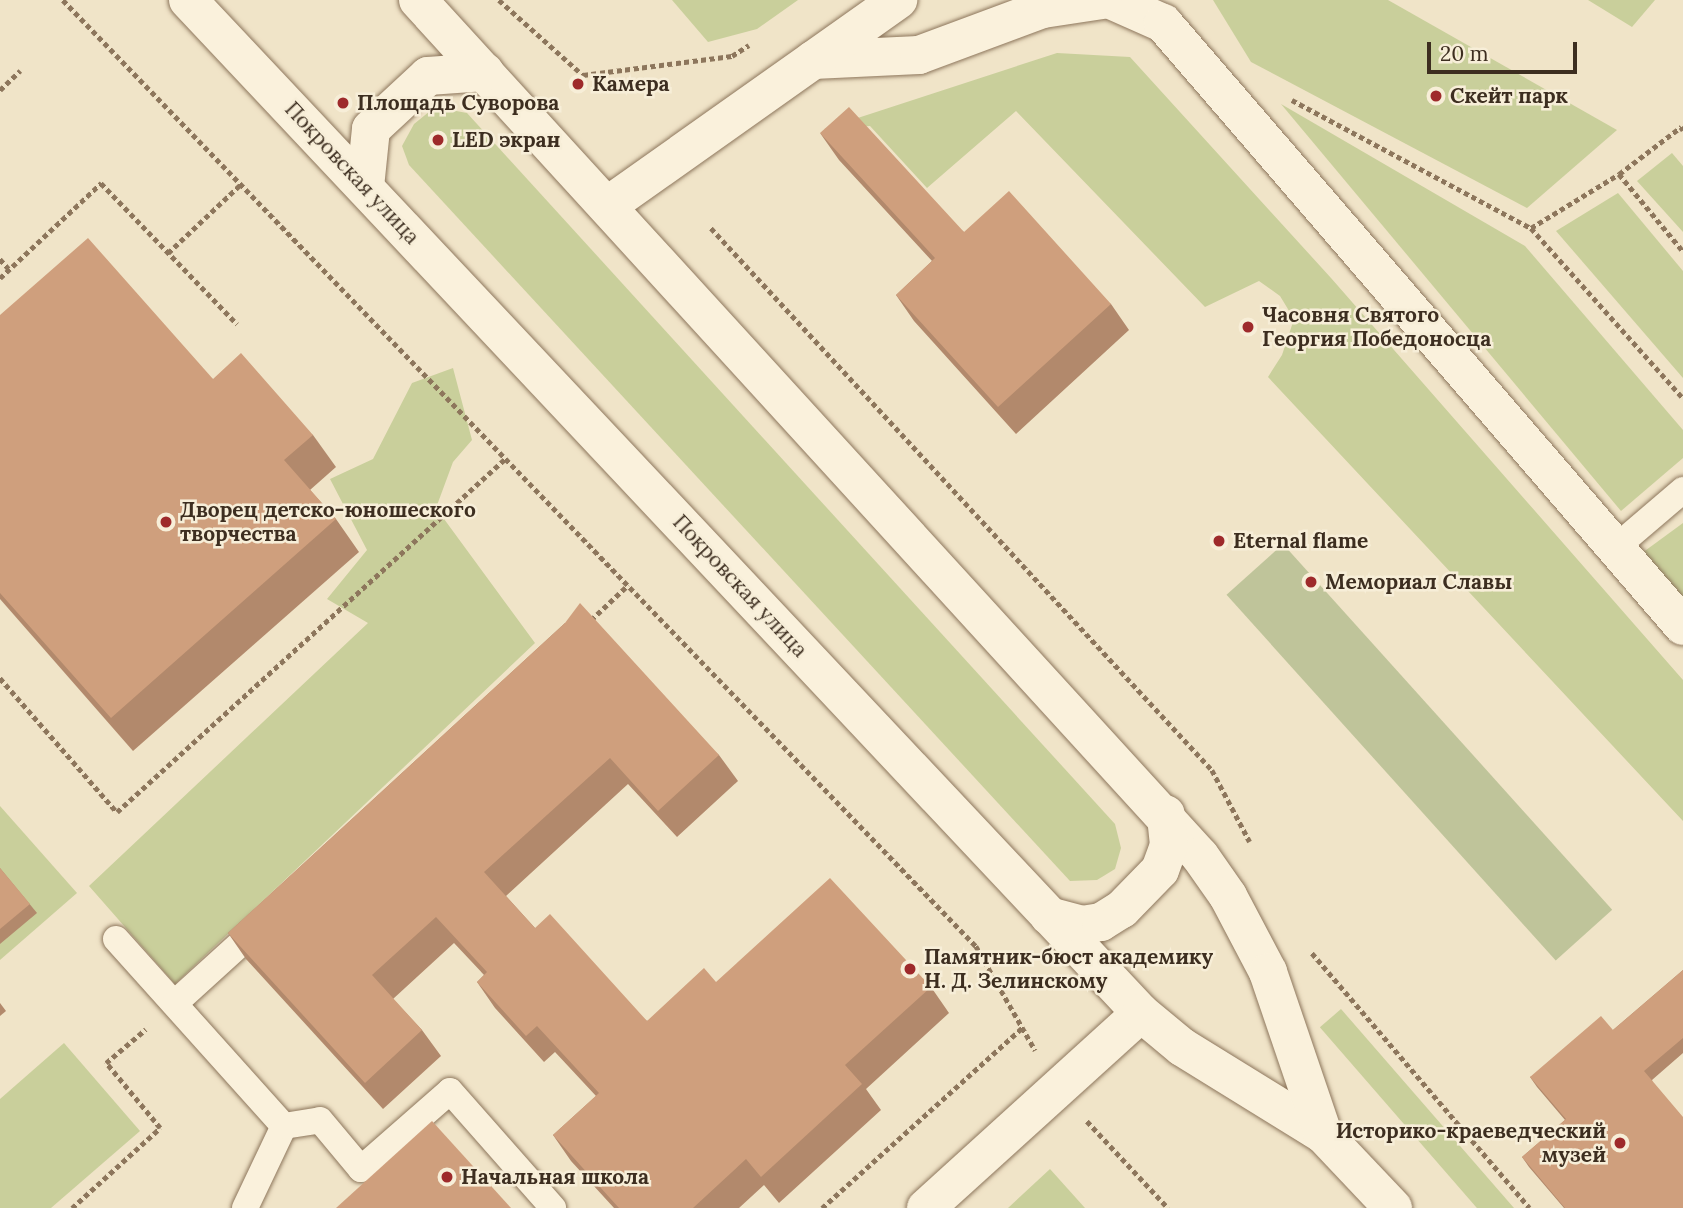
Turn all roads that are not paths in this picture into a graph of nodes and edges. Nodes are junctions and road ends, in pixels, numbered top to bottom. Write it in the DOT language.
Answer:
graph roads {
  1 [pos="188,0"];
  2 [pos="418,0"];
  3 [pos="898,0"];
  4 [pos="1102,0"];
  5 [pos="1111,0"];
  6 [pos="813,60"];
  7 [pos="485,72"];
  8 [pos="365,187"];
  9 [pos="607,206"];
  10 [pos="1683,489"];
  11 [pos="1614,549"];
  12 [pos="1683,626"];
  13 [pos="1166,814"];
  14 [pos="277,910"];
  15 [pos="1049,916"];
  16 [pos="117,939"];
  17 [pos="175,1003"];
  18 [pos="1142,1013"];
  19 [pos="284,1126"];
  20 [pos="1324,1134"];
  21 [pos="245,1208"];
  22 [pos="553,1208"];
  23 [pos="926,1208"];
  24 [pos="1393,1208"];
  1 -- 8 [label="main road, Покровская улица"];
  2 -- 7 [label="main road, Покровская улица"];
  3 -- 6 [label="main road"];
  4 -- 6 [label="main road"];
  5 -- 11 [label="main road"];
  6 -- 9 [label="main road"];
  7 -- 8 [label="main road"];
  7 -- 9 [label="main road, Покровская улица"];
  8 -- 15 [label="main road, Покровская улица"];
  9 -- 13 [label="main road, Покровская улица"];
  10 -- 11 [label="lane"];
  11 -- 12 [label="main road"];
  13 -- 15 [label="main road"];
  13 -- 20 [label="main road, Покровская улица"];
  14 -- 17 [label="lane"];
  15 -- 18 [label="main road, Покровская улица"];
  16 -- 17 [label="lane"];
  17 -- 19 [label="lane"];
  18 -- 20 [label="main road, Покровская улица"];
  18 -- 23 [label="main road"];
  19 -- 21 [label="lane"];
  19 -- 22 [label="lane"];
  20 -- 24 [label="main road, Покровская улица"];
}
